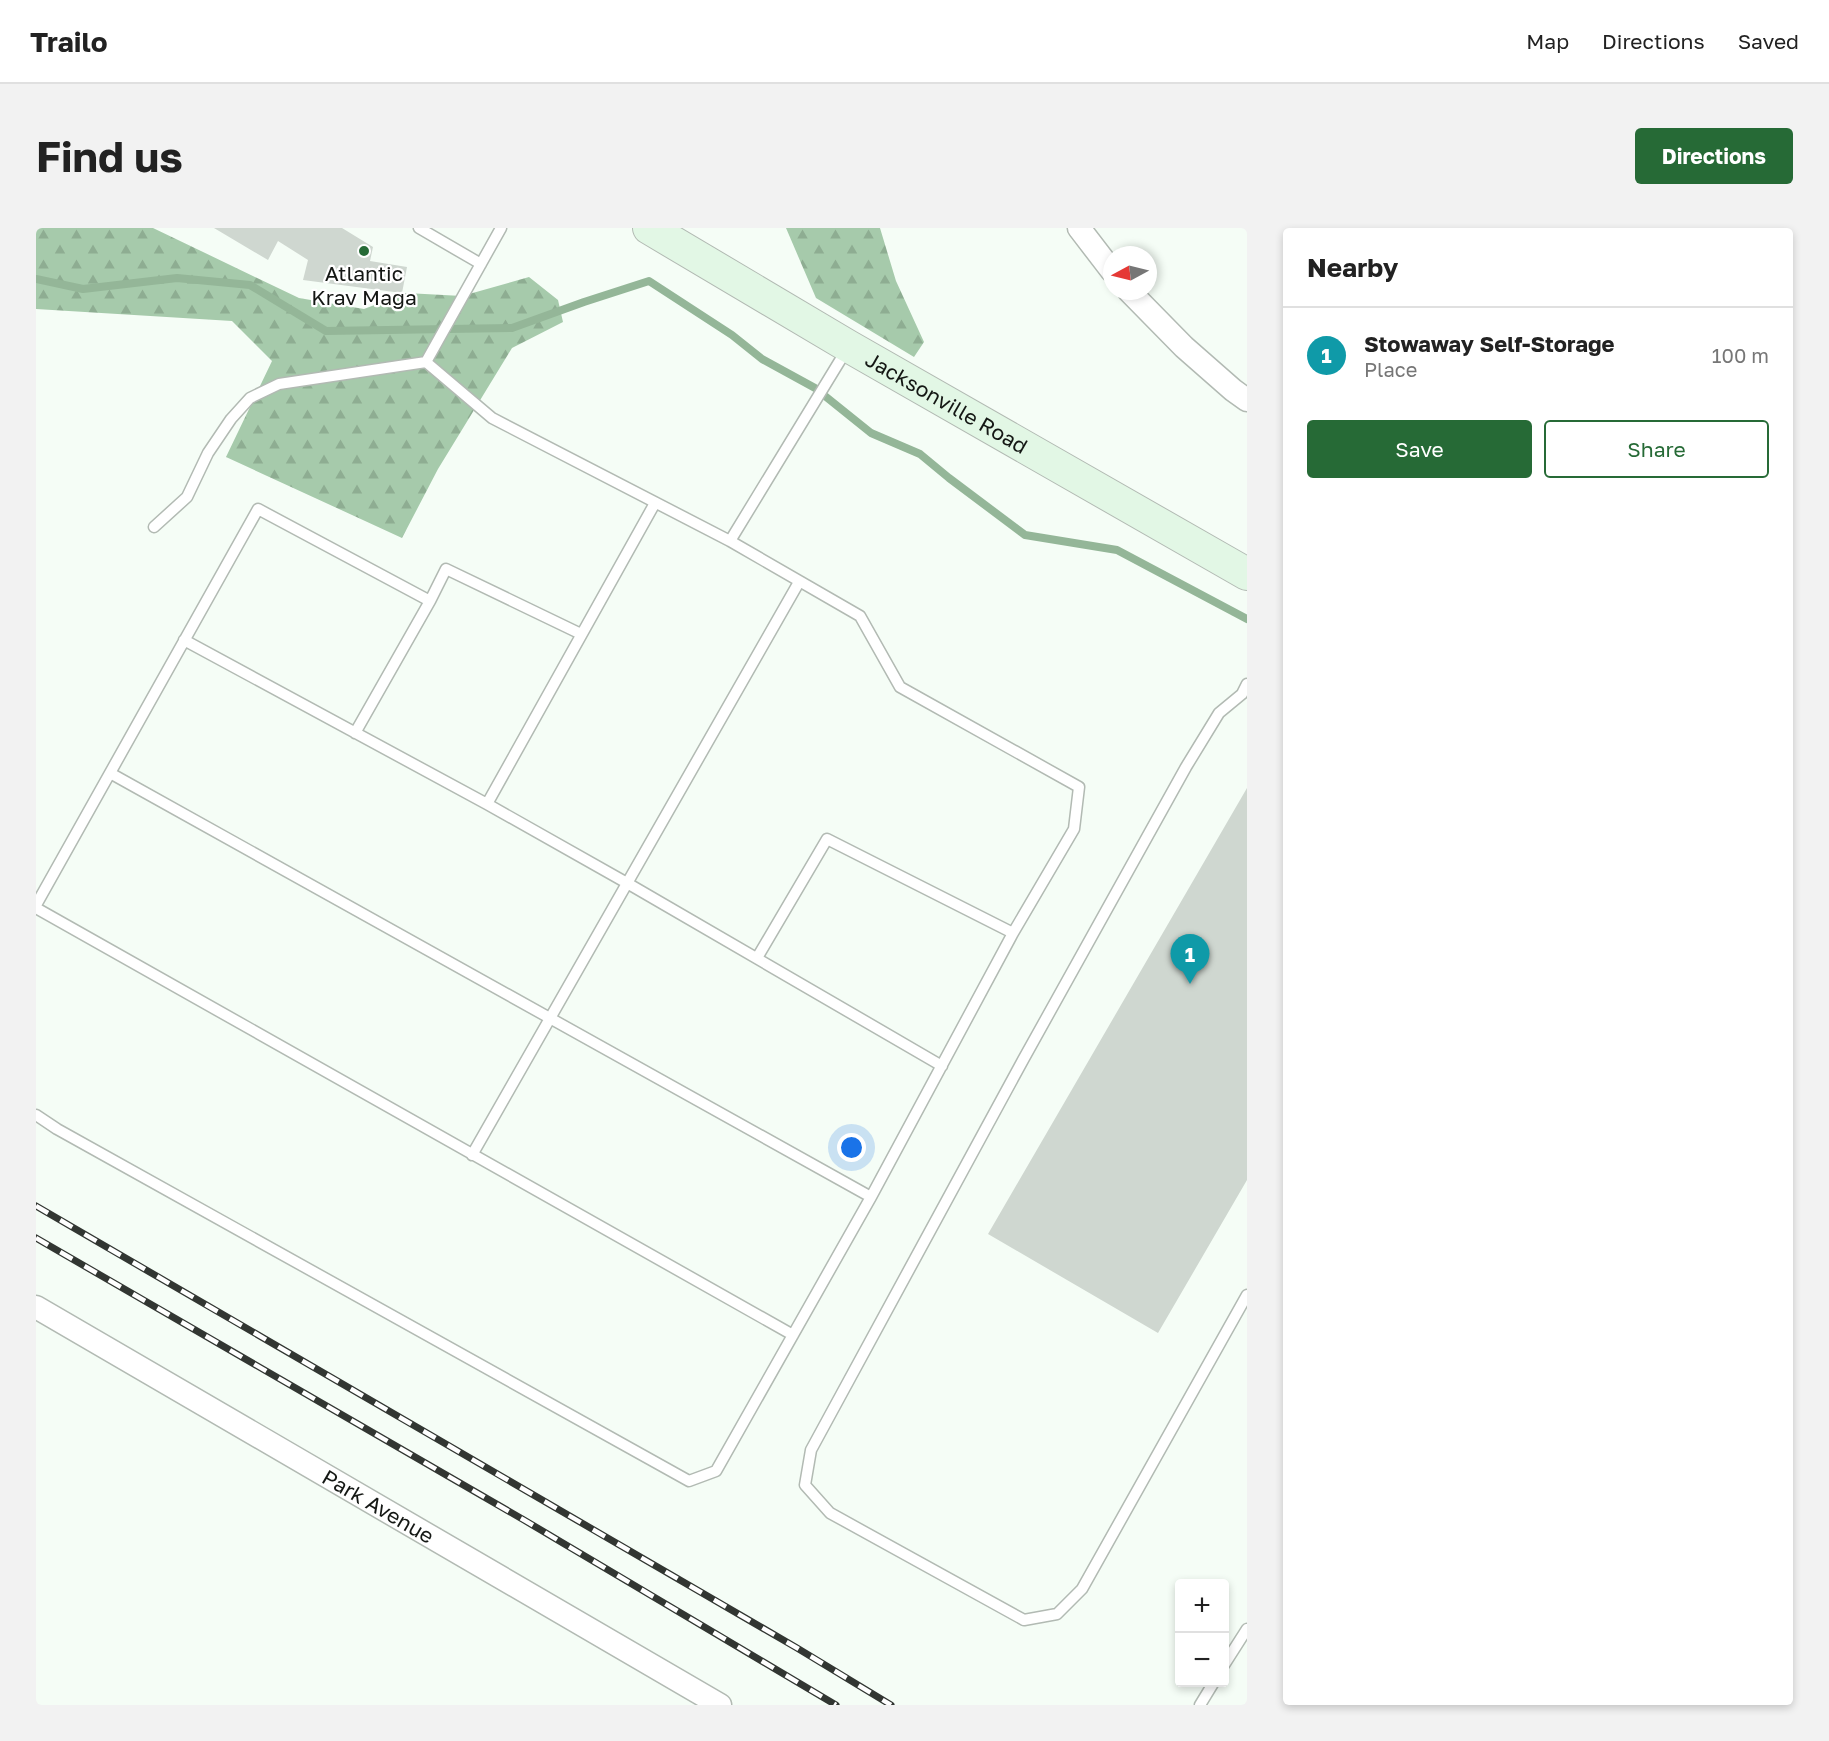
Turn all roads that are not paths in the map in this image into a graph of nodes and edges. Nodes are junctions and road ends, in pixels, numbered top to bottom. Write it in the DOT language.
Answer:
graph roads {
  1 [pos="419,228"];
  2 [pos="501,228"];
  3 [pos="649,228"];
  4 [pos="1079,228"];
  5 [pos="1103,259"];
  6 [pos="481,264"];
  7 [pos="1138,300"];
  8 [pos="848,346"];
  9 [pos="426,363"];
  10 [pos="1247,400"];
  11 [pos="655,503"];
  12 [pos="154,527"];
  13 [pos="730,541"];
  14 [pos="1247,574"];
  15 [pos="799,582"];
  16 [pos="430,601"];
  17 [pos="581,634"];
  18 [pos="184,640"];
  19 [pos="1245,691"];
  20 [pos="355,733"];
  21 [pos="110,773"];
  22 [pos="487,804"];
  23 [pos="627,883"];
  24 [pos="36,907"];
  25 [pos="1013,933"];
  26 [pos="757,958"];
  27 [pos="550,1018"];
  28 [pos="942,1066"];
  29 [pos="36,1115"];
  30 [pos="472,1155"];
  31 [pos="871,1197"];
  32 [pos="1247,1294"];
  33 [pos="36,1307"];
  34 [pos="793,1335"];
  35 [pos="1247,1629"];
  36 [pos="1229,1657"];
  37 [pos="1211,1687"];
  38 [pos="1200,1704"];
  39 [pos="720,1705"];
  1 -- 6 [label="lane"];
  2 -- 6 [label="lane"];
  3 -- 8 [label="main road, Jacksonville Road"];
  4 -- 5 [label="street"];
  6 -- 9 [label="lane"];
  7 -- 10 [label="street"];
  8 -- 13 [label="lane"];
  8 -- 14 [label="main road, Jacksonville Road"];
  9 -- 11 [label="lane"];
  9 -- 12 [label="lane"];
  11 -- 13 [label="lane"];
  11 -- 17 [label="lane"];
  13 -- 15 [label="lane"];
  15 -- 23 [label="lane"];
  15 -- 25 [label="lane"];
  16 -- 17 [label="lane"];
  16 -- 18 [label="lane"];
  16 -- 20 [label="lane"];
  17 -- 22 [label="lane"];
  18 -- 20 [label="lane"];
  18 -- 21 [label="lane"];
  19 -- 32 [label="lane"];
  20 -- 22 [label="lane"];
  21 -- 24 [label="lane"];
  21 -- 27 [label="lane"];
  22 -- 23 [label="lane"];
  23 -- 26 [label="lane"];
  23 -- 27 [label="lane"];
  24 -- 30 [label="lane"];
  25 -- 26 [label="lane"];
  25 -- 28 [label="lane"];
  26 -- 28 [label="lane"];
  27 -- 30 [label="lane"];
  27 -- 31 [label="lane"];
  28 -- 31 [label="lane"];
  29 -- 34 [label="lane"];
  30 -- 34 [label="lane"];
  31 -- 34 [label="lane"];
  33 -- 39 [label="street, Park Avenue"];
  35 -- 36 [label="lane"];
  37 -- 38 [label="lane"];
}
